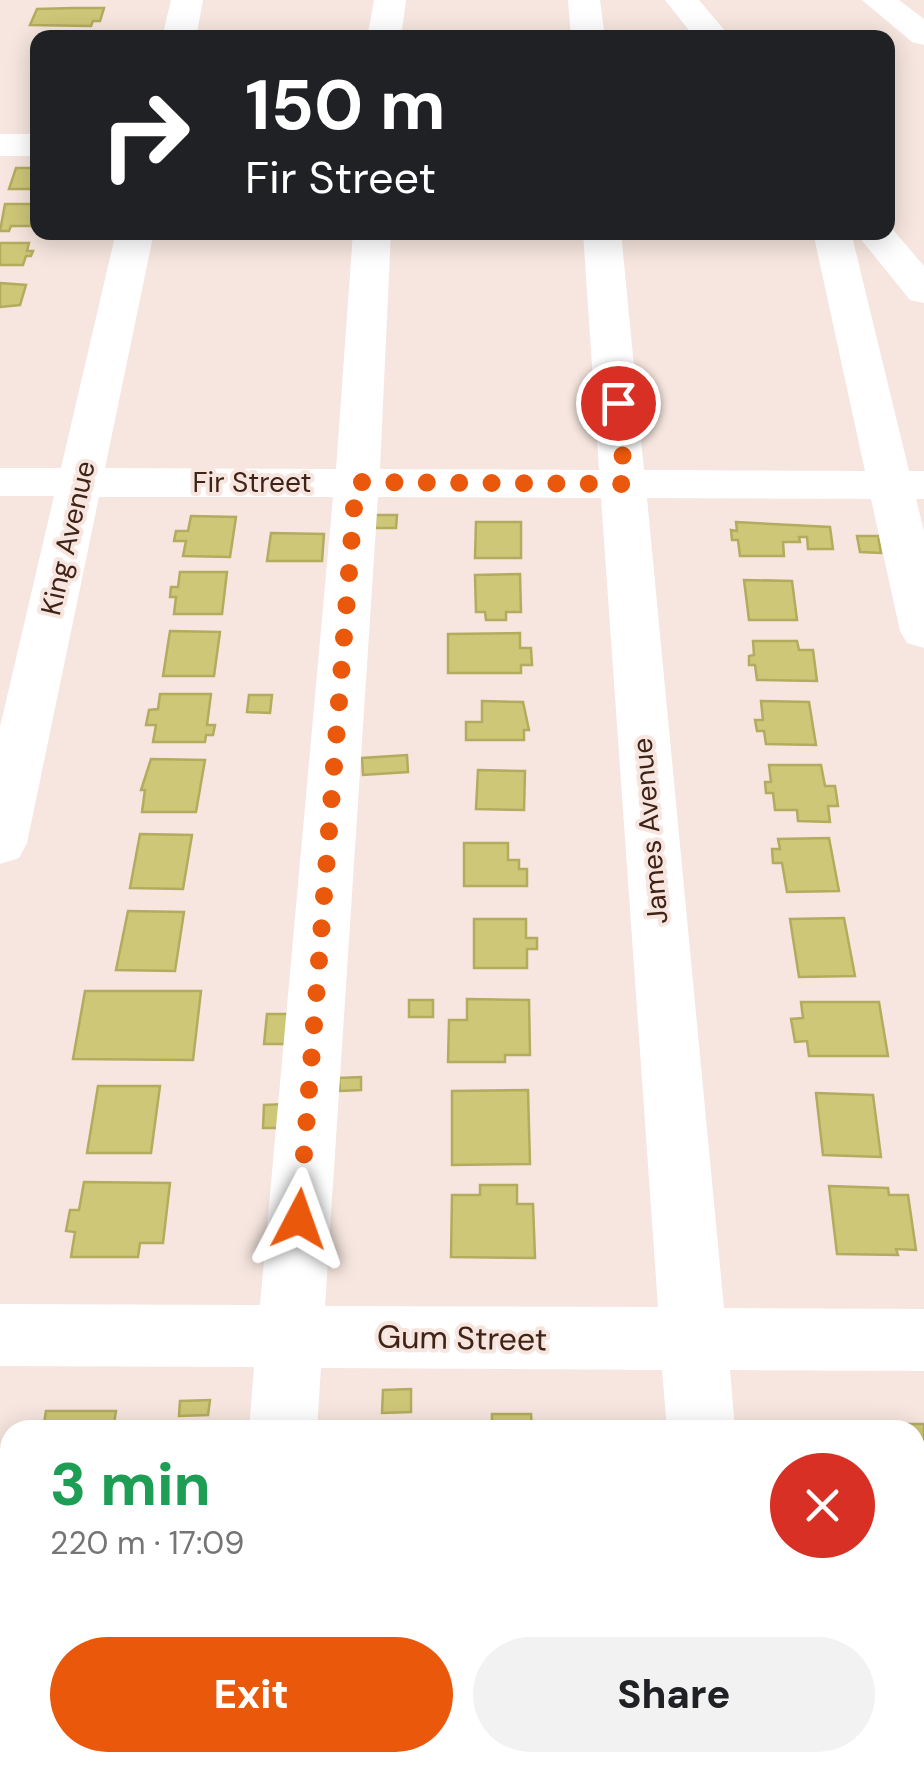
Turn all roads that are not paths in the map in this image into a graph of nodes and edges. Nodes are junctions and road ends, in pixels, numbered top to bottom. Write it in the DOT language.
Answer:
graph roads {
  1 [pos="187,0"];
  2 [pos="390,0"];
  3 [pos="584,0"];
  4 [pos="681,0"];
  5 [pos="878,0"];
  6 [pos="180,30"];
  7 [pos="385,30"];
  8 [pos="587,30"];
  9 [pos="707,30"];
  10 [pos="924,36"];
  11 [pos="0,145"];
  12 [pos="30,145"];
  13 [pos="133,240"];
  14 [pos="371,240"];
  15 [pos="603,240"];
  16 [pos="834,240"];
  17 [pos="881,240"];
  18 [pos="924,292"];
  19 [pos="0,482"];
  20 [pos="80,482"];
  21 [pos="356,482"];
  22 [pos="625,484"];
  23 [pos="907,485"];
  24 [pos="924,631"];
  25 [pos="0,843"];
  26 [pos="0,1335"];
  27 [pos="290,1335"];
  28 [pos="692,1340"];
  29 [pos="924,1340"];
  30 [pos="284,1420"];
  31 [pos="699,1420"];
  1 -- 6 [label="street"];
  2 -- 7 [label="street"];
  3 -- 8 [label="street"];
  4 -- 9 [label="street"];
  5 -- 10 [label="street"];
  11 -- 12 [label="street"];
  13 -- 20 [label="street, King Avenue"];
  14 -- 21 [label="street"];
  15 -- 22 [label="street, James Avenue"];
  16 -- 23 [label="street"];
  17 -- 18 [label="street"];
  19 -- 20 [label="street, Fir Street"];
  20 -- 21 [label="street, Fir Street"];
  20 -- 25 [label="street, King Avenue"];
  21 -- 22 [label="street, Fir Street"];
  21 -- 27 [label="street"];
  22 -- 23 [label="street, Fir Street"];
  22 -- 28 [label="street, James Avenue"];
  23 -- 24 [label="street"];
  26 -- 27 [label="street, Gum Street"];
  27 -- 28 [label="street, Gum Street"];
  27 -- 30 [label="street"];
  28 -- 29 [label="street, Gum Street"];
  28 -- 31 [label="street, James Avenue"];
}
